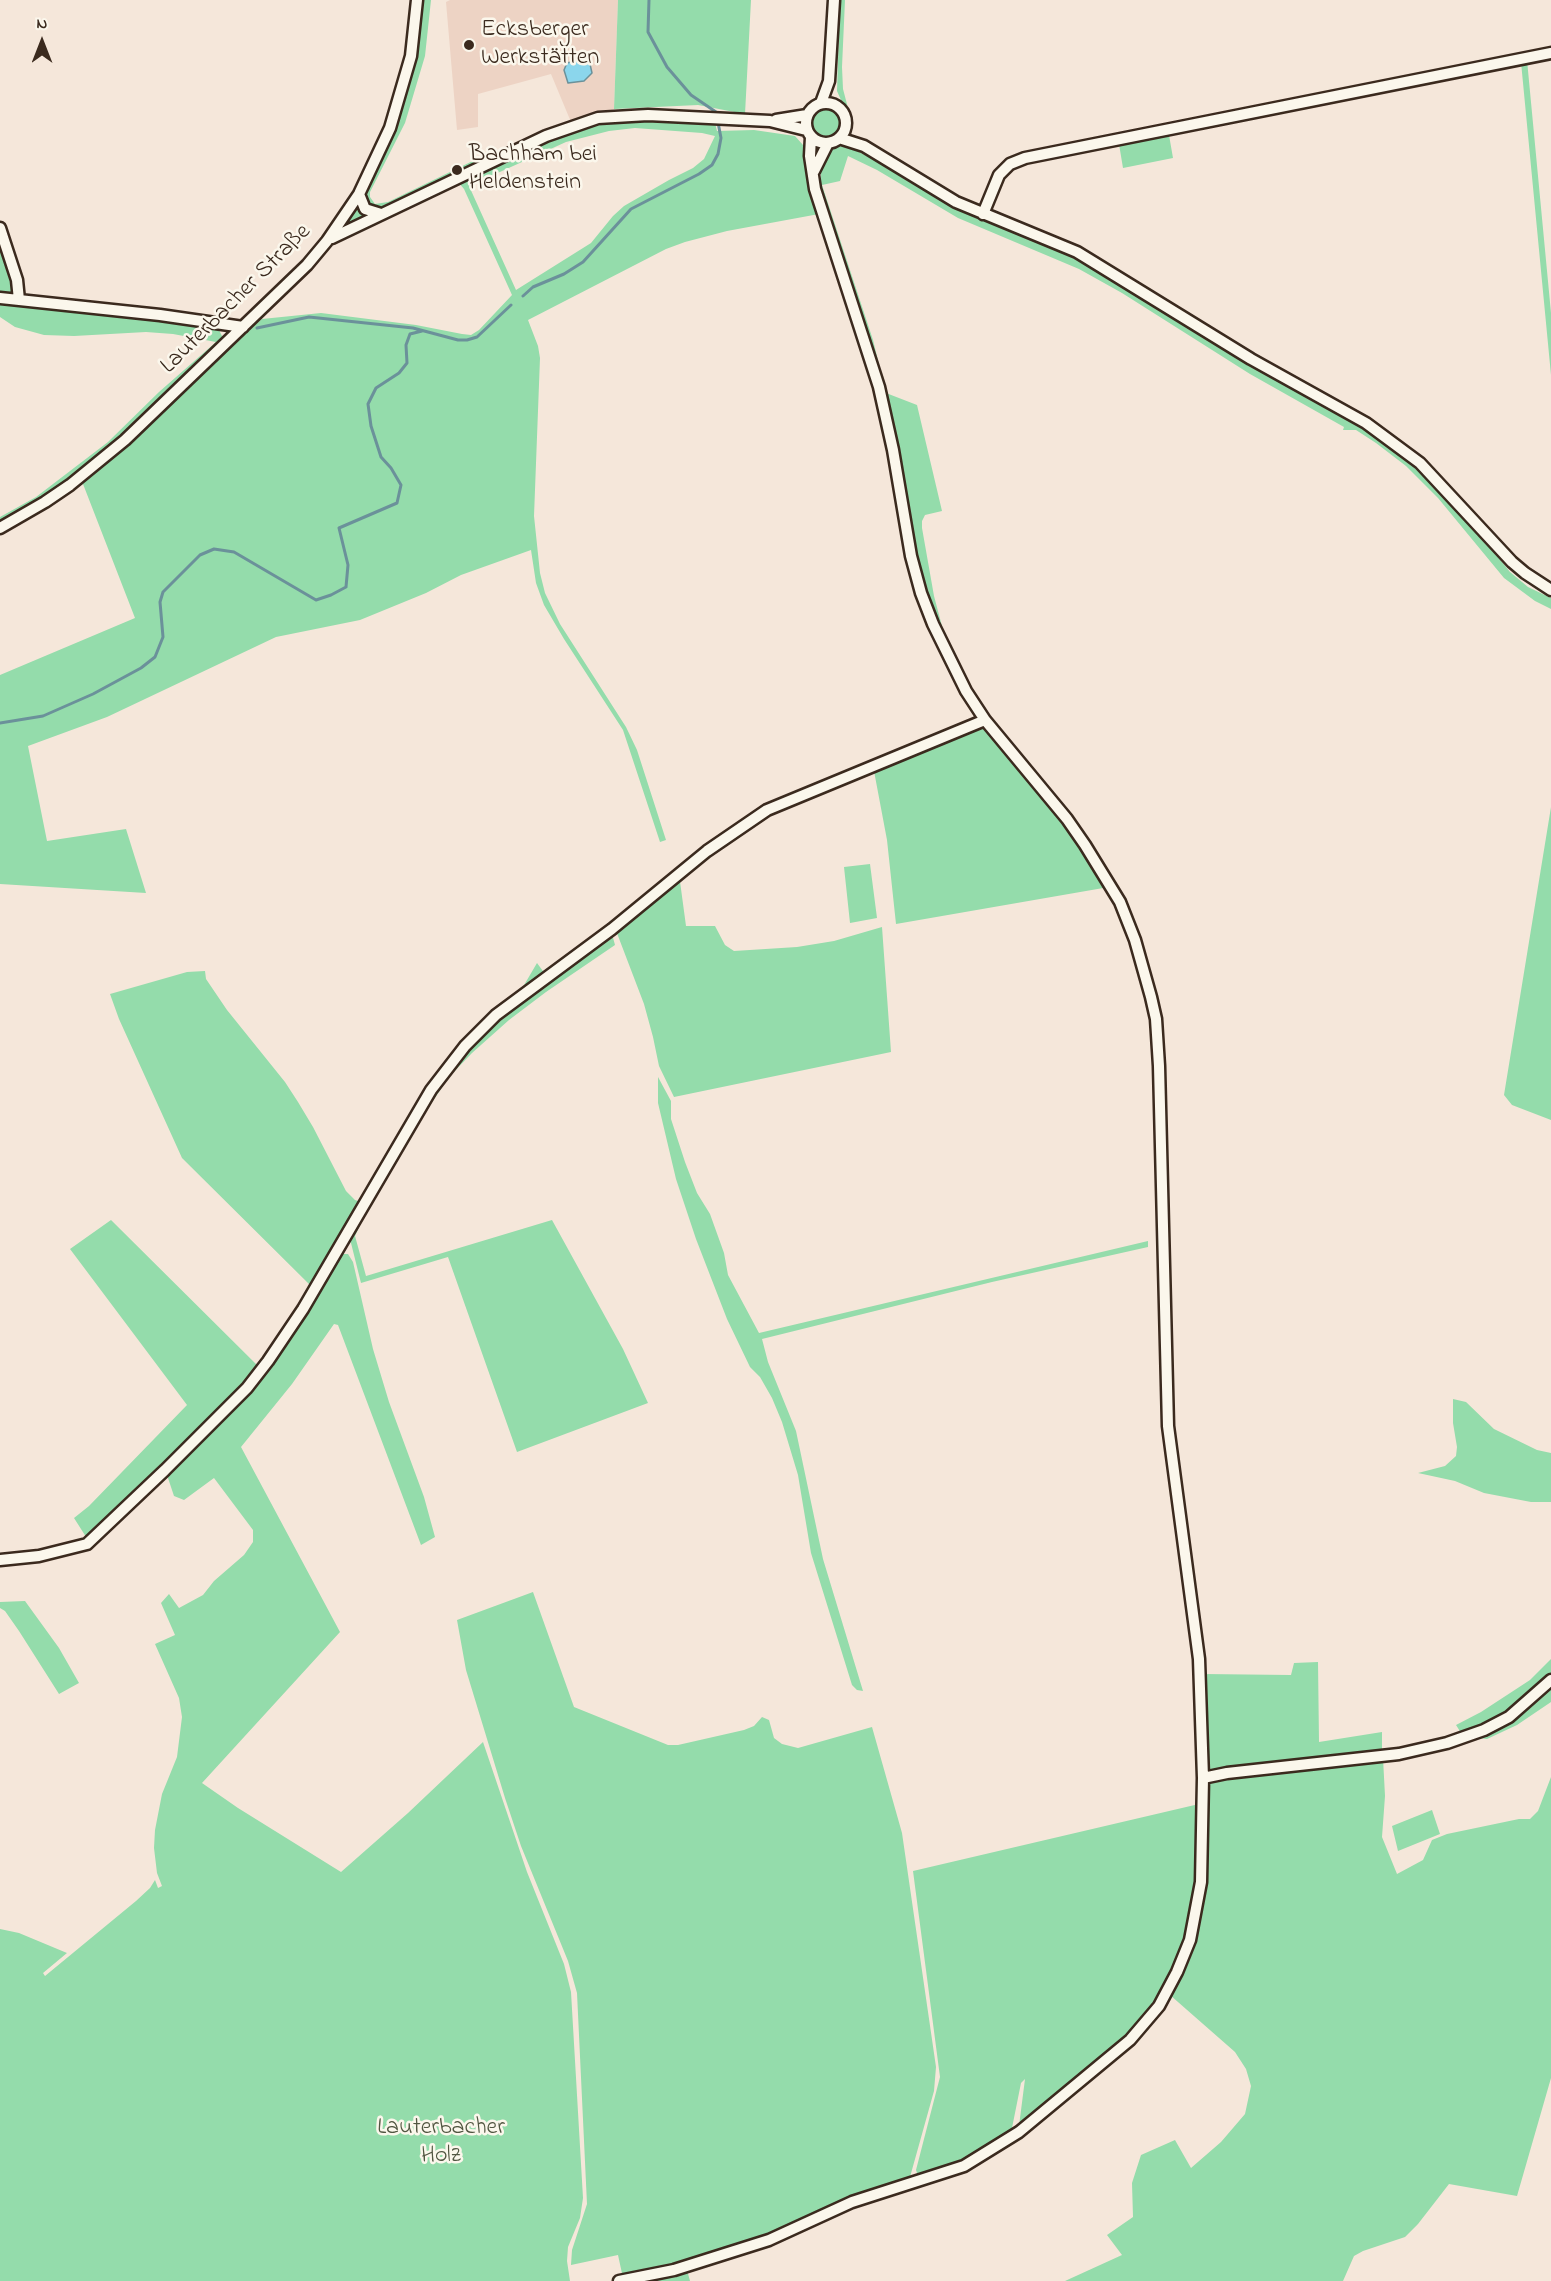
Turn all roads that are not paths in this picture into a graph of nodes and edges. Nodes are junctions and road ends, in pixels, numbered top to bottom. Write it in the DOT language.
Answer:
graph roads {
  1 [pos="417,0"];
  2 [pos="834,0"];
  3 [pos="1551,53"];
  4 [pos="829,81"];
  5 [pos="821,103"];
  6 [pos="835,105"];
  7 [pos="807,115"];
  8 [pos="770,121"];
  9 [pos="846,125"];
  10 [pos="809,133"];
  11 [pos="834,141"];
  12 [pos="864,146"];
  13 [pos="814,171"];
  14 [pos="359,194"];
  15 [pos="381,214"];
  16 [pos="983,214"];
  17 [pos="0,228"];
  18 [pos="327,241"];
  19 [pos="0,298"];
  20 [pos="19,300"];
  21 [pos="243,327"];
  22 [pos="0,528"];
  23 [pos="1551,590"];
  24 [pos="985,720"];
  25 [pos="0,1560"];
  26 [pos="1551,1680"];
  27 [pos="1203,1778"];
  28 [pos="619,2281"];
  1 -- 14 [label="street, Lauterbacher Straße"];
  2 -- 4 [label="street"];
  3 -- 16 [label="street"];
  4 -- 5 [label="street"];
  4 -- 6 [label="street"];
  5 -- 6 [label="street"];
  5 -- 7 [label="street"];
  6 -- 9 [label="street"];
  7 -- 8 [label="street"];
  7 -- 10 [label="street"];
  8 -- 10 [label="street"];
  8 -- 15 [label="street"];
  9 -- 11 [label="street"];
  9 -- 12 [label="street"];
  10 -- 11 [label="street"];
  10 -- 13 [label="street"];
  11 -- 12 [label="street"];
  11 -- 13 [label="street"];
  12 -- 16 [label="street"];
  13 -- 24 [label="street"];
  14 -- 15 [label="street"];
  14 -- 18 [label="street, Lauterbacher Straße"];
  15 -- 18 [label="street"];
  16 -- 23 [label="street"];
  17 -- 20 [label="street"];
  18 -- 21 [label="street, Lauterbacher Straße"];
  19 -- 20 [label="street"];
  20 -- 21 [label="street"];
  21 -- 22 [label="street, Lauterbacher Straße"];
  24 -- 25 [label="street"];
  24 -- 27 [label="street"];
  26 -- 27 [label="street"];
  27 -- 28 [label="street"];
}
